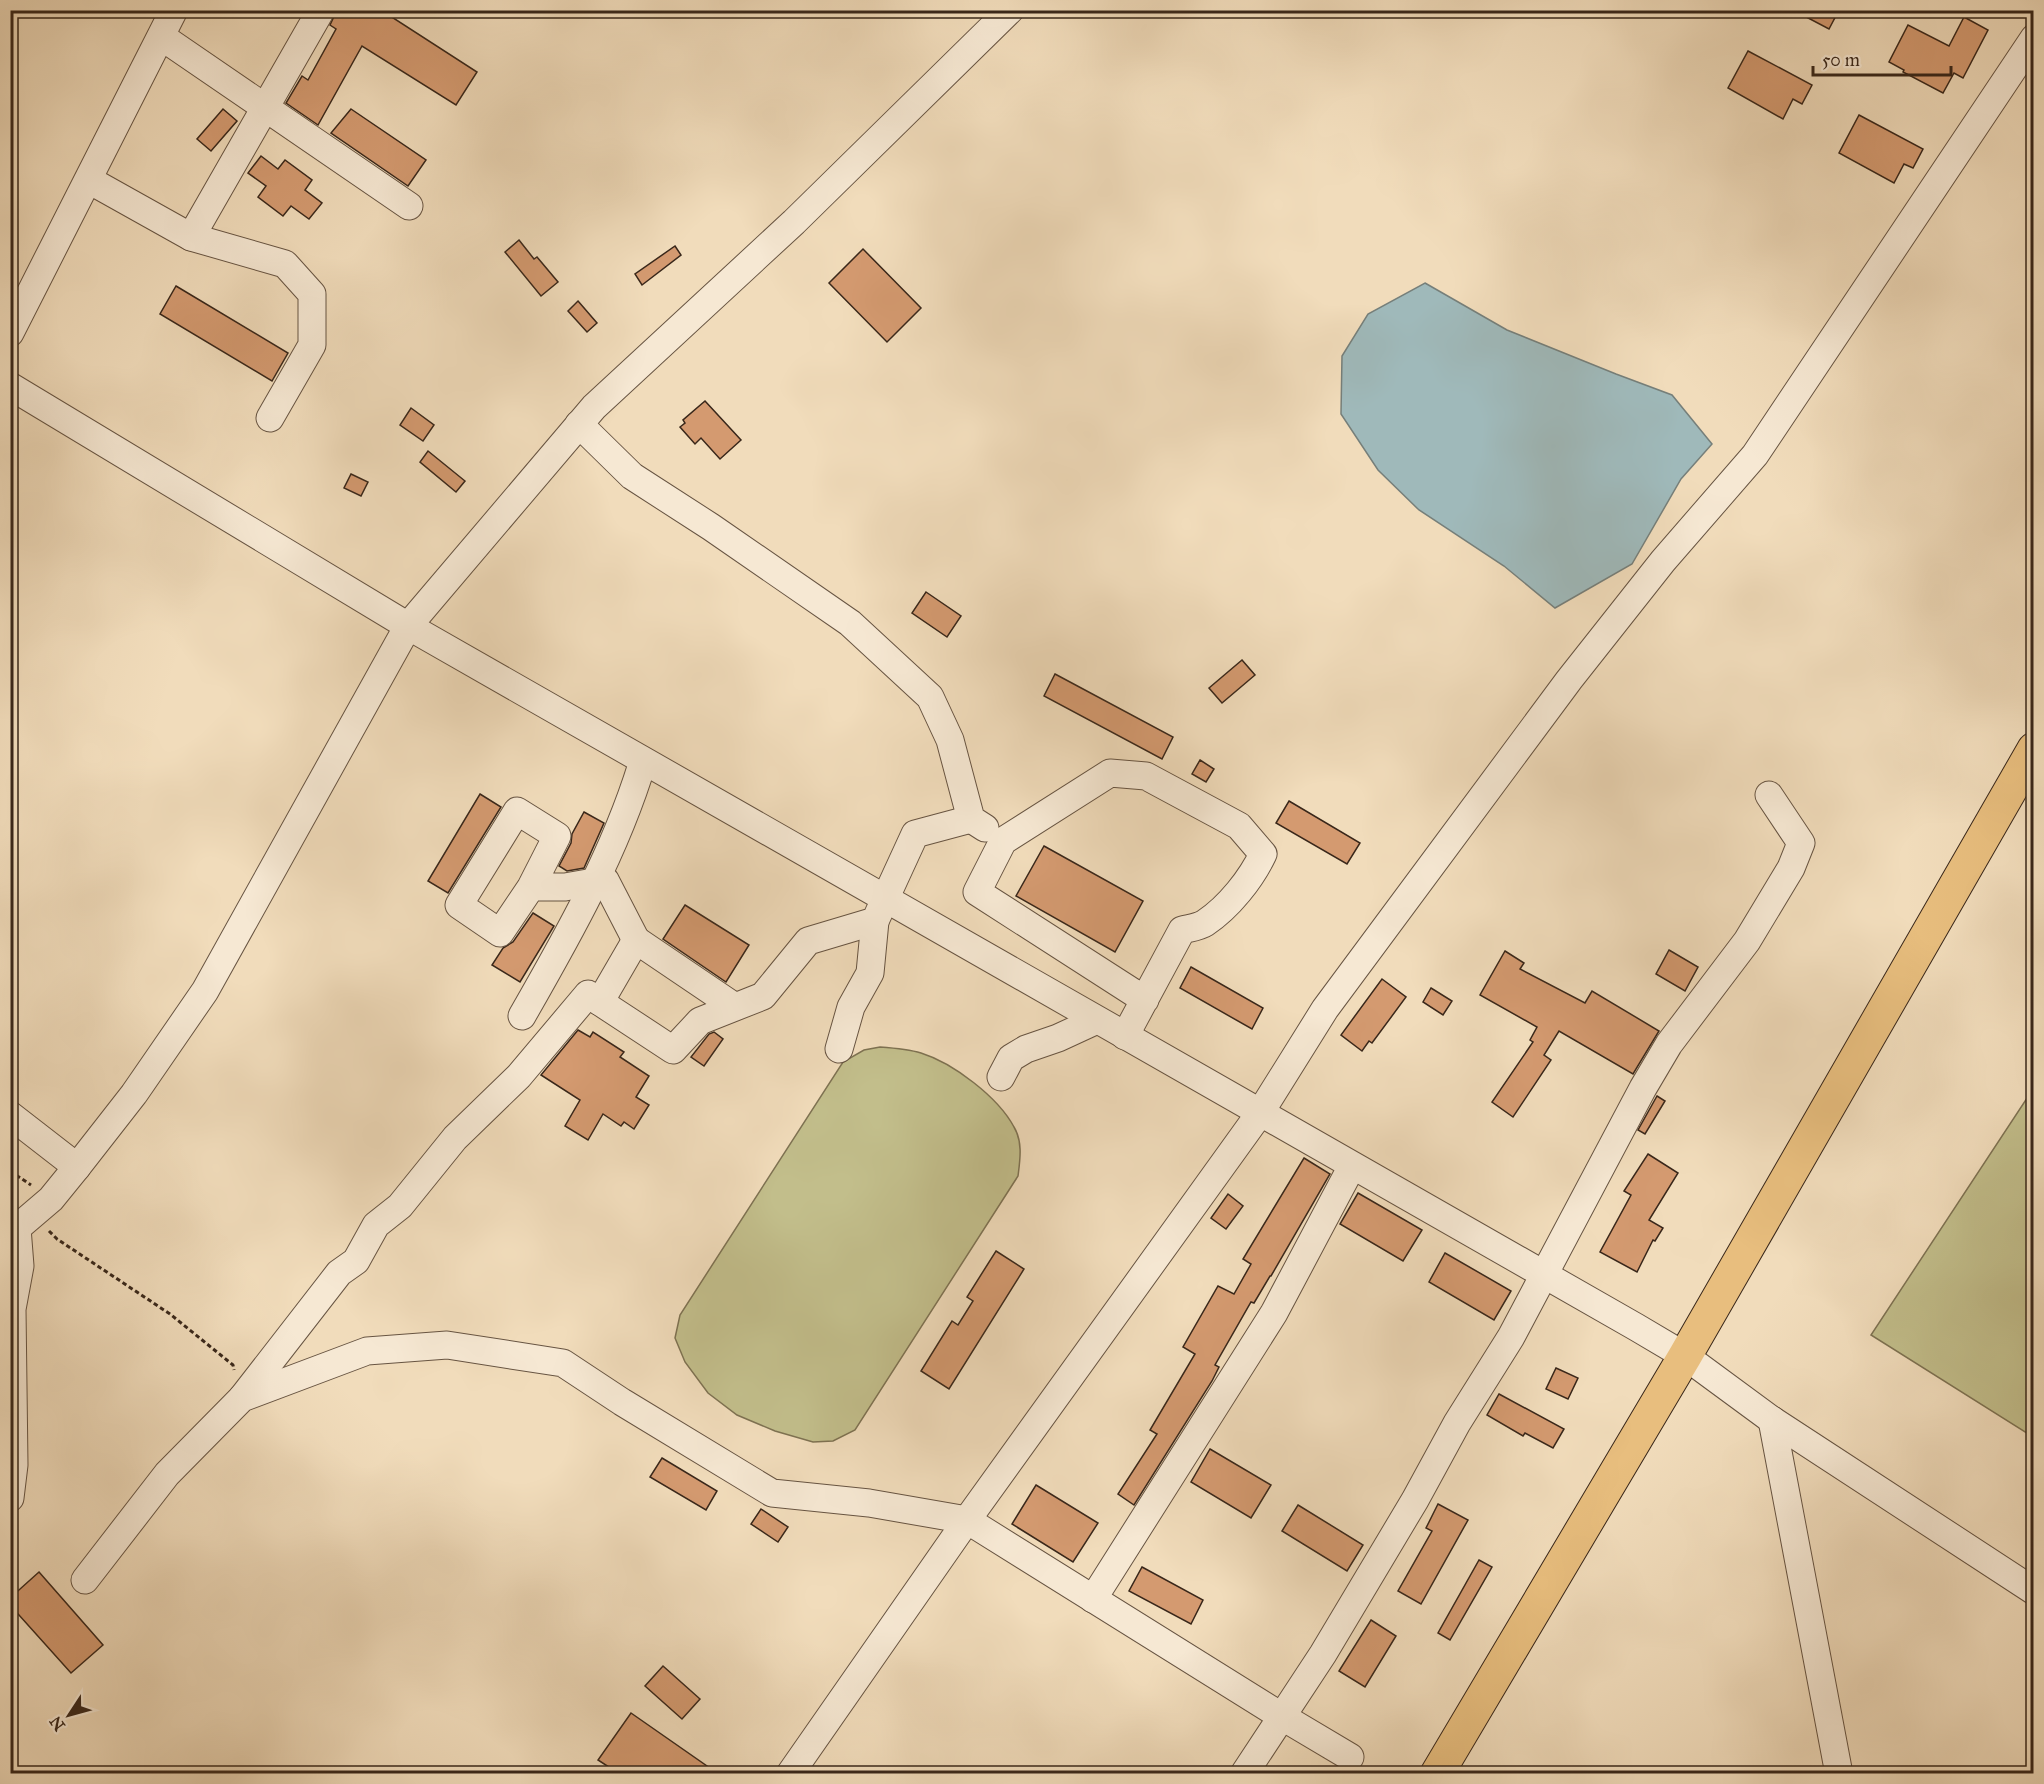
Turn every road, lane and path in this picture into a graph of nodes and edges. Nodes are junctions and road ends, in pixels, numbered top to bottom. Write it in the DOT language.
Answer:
graph roads {
  1 [pos="174,10"];
  2 [pos="321,10"];
  3 [pos="1010,10"];
  4 [pos="162,37"];
  5 [pos="2034,38"];
  6 [pos="265,107"];
  7 [pos="89,180"];
  8 [pos="409,206"];
  9 [pos="191,237"];
  10 [pos="10,333"];
  11 [pos="10,386"];
  12 [pos="270,418"];
  13 [pos="579,424"];
  14 [pos="408,626"];
  15 [pos="2034,749"];
  16 [pos="643,761"];
  17 [pos="1768,795"];
  18 [pos="971,819"];
  19 [pos="1003,841"];
  20 [pos="594,882"];
  21 [pos="531,887"];
  22 [pos="880,910"];
  23 [pos="636,940"];
  24 [pos="1145,1000"];
  25 [pos="600,1002"];
  26 [pos="735,1007"];
  27 [pos="522,1016"];
  28 [pos="1097,1020"];
  29 [pos="1125,1036"];
  30 [pos="839,1049"];
  31 [pos="1001,1077"];
  32 [pos="1260,1113"];
  33 [pos="10,1115"];
  34 [pos="1352,1166"];
  35 [pos="77,1167"];
  36 [pos="21,1225"];
  37 [pos="1543,1275"];
  38 [pos="1685,1356"];
  39 [pos="242,1398"];
  40 [pos="1772,1420"];
  41 [pos="10,1498"];
  42 [pos="967,1520"];
  43 [pos="85,1580"];
  44 [pos="2034,1591"];
  45 [pos="1093,1599"];
  46 [pos="1281,1716"];
  47 [pos="1350,1757"];
  48 [pos="790,1773"];
  49 [pos="1244,1773"];
  50 [pos="1437,1773"];
  51 [pos="1839,1773"];
  1 -- 4 [label="street"];
  2 -- 6 [label="street"];
  3 -- 13 [label="street"];
  4 -- 6 [label="street"];
  4 -- 7 [label="street"];
  5 -- 32 [label="street"];
  6 -- 8 [label="street"];
  6 -- 9 [label="street"];
  7 -- 9 [label="street"];
  7 -- 10 [label="street"];
  9 -- 12 [label="street"];
  11 -- 14 [label="street"];
  13 -- 14 [label="street"];
  13 -- 18 [label="street"];
  14 -- 16 [label="street"];
  14 -- 35 [label="street"];
  15 -- 38 [label="highway"];
  16 -- 20 [label="street"];
  16 -- 22 [label="street"];
  17 -- 37 [label="street"];
  18 -- 19 [label="street"];
  18 -- 22 [label="street"];
  19 -- 24 [label="street"];
  19 -- 24 [label="street"];
  20 -- 21 [label="street"];
  20 -- 23 [label="street"];
  20 -- 27 [label="street"];
  22 -- 26 [label="street"];
  22 -- 28 [label="street"];
  22 -- 30 [label="street"];
  23 -- 25 [label="street"];
  23 -- 26 [label="street"];
  24 -- 29 [label="street"];
  25 -- 26 [label="street"];
  25 -- 39 [label="street"];
  28 -- 29 [label="street"];
  28 -- 31 [label="street"];
  29 -- 32 [label="street"];
  32 -- 34 [label="street"];
  32 -- 42 [label="street"];
  33 -- 35 [label="street"];
  34 -- 37 [label="street"];
  34 -- 45 [label="street"];
  35 -- 36 [label="street"];
  36 -- 39 [label="path"];
  36 -- 41 [label="street"];
  37 -- 38 [label="street"];
  37 -- 46 [label="street"];
  38 -- 40 [label="street"];
  38 -- 50 [label="highway"];
  39 -- 42 [label="street"];
  39 -- 43 [label="street"];
  40 -- 44 [label="street"];
  40 -- 51 [label="street"];
  42 -- 45 [label="street"];
  42 -- 48 [label="street"];
  45 -- 46 [label="street"];
  46 -- 47 [label="street"];
  46 -- 49 [label="street"];
}
